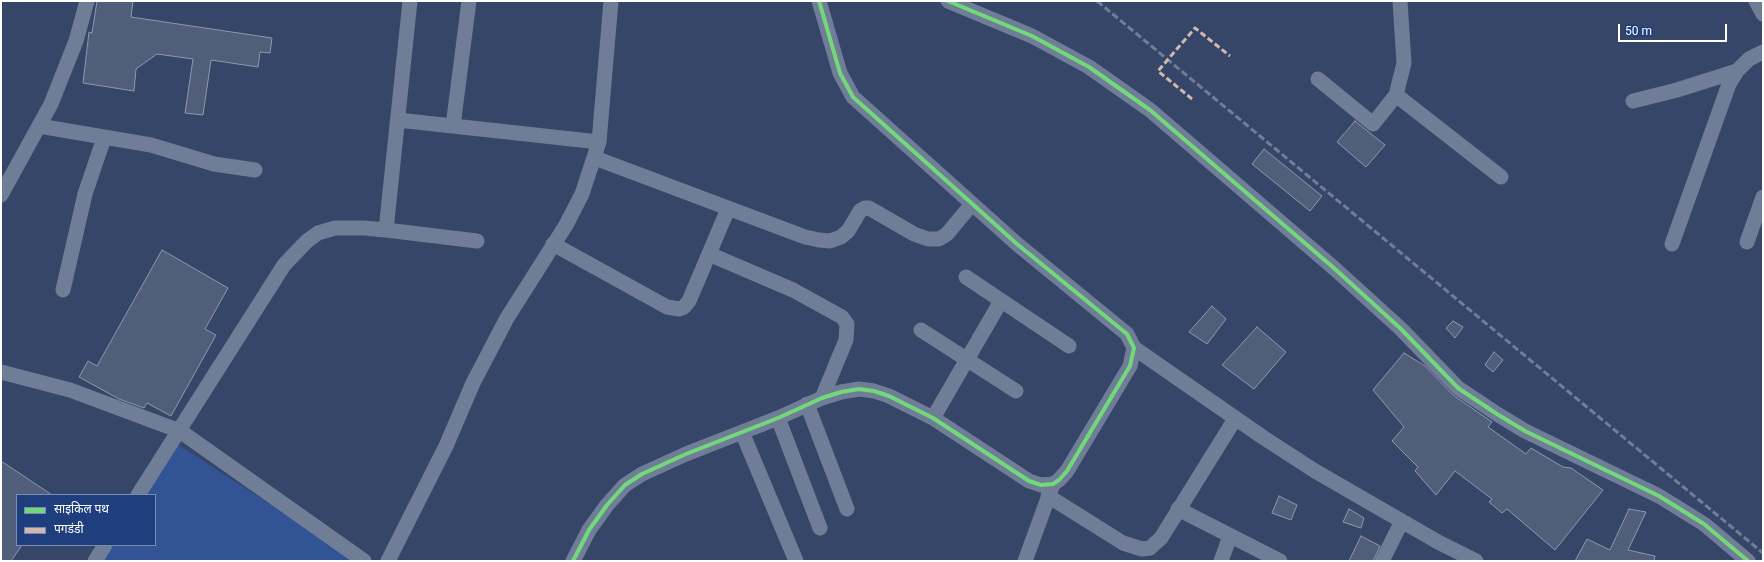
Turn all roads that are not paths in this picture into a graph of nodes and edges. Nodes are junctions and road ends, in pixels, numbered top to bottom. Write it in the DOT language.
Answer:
graph roads {
  1 [pos="87,1"];
  2 [pos="410,1"];
  3 [pos="469,1"];
  4 [pos="611,1"];
  5 [pos="819,1"];
  6 [pos="948,1"];
  7 [pos="1400,1"];
  8 [pos="1756,1"];
  9 [pos="1763,14"];
  10 [pos="1763,52"];
  11 [pos="1737,71"];
  12 [pos="1318,79"];
  13 [pos="1396,95"];
  14 [pos="1633,101"];
  15 [pos="398,120"];
  16 [pos="39,126"];
  17 [pos="453,126"];
  18 [pos="104,138"];
  19 [pos="599,142"];
  20 [pos="595,158"];
  21 [pos="255,170"];
  22 [pos="1501,178"];
  23 [pos="1,195"];
  24 [pos="1763,196"];
  25 [pos="972,204"];
  26 [pos="728,209"];
  27 [pos="386,230"];
  28 [pos="477,241"];
  29 [pos="1747,242"];
  30 [pos="553,244"];
  31 [pos="1672,244"];
  32 [pos="709,254"];
  33 [pos="966,277"];
  34 [pos="63,290"];
  35 [pos="1001,301"];
  36 [pos="921,330"];
  37 [pos="1069,346"];
  38 [pos="1134,348"];
  39 [pos="968,359"];
  40 [pos="1,372"];
  41 [pos="1016,391"];
  42 [pos="822,398"];
  43 [pos="807,404"];
  44 [pos="778,418"];
  45 [pos="933,418"];
  46 [pos="1235,419"];
  47 [pos="180,431"];
  48 [pos="742,432"];
  49 [pos="1051,490"];
  50 [pos="139,494"];
  51 [pos="847,509"];
  52 [pos="1178,509"];
  53 [pos="1402,520"];
  54 [pos="820,528"];
  55 [pos="1230,536"];
  56 [pos="105,546"];
  57 [pos="95,561"];
  58 [pos="364,561"];
  59 [pos="388,561"];
  60 [pos="574,561"];
  61 [pos="796,561"];
  62 [pos="1026,561"];
  63 [pos="1222,561"];
  64 [pos="1280,561"];
  65 [pos="1382,561"];
  66 [pos="1476,561"];
  67 [pos="1748,561"];
  1 -- 16 [label="street"];
  2 -- 15 [label="street"];
  3 -- 17 [label="street"];
  4 -- 19 [label="street"];
  5 -- 25 [label="street"];
  6 -- 67 [label="street"];
  7 -- 13 [label="street"];
  8 -- 9 [label="street"];
  10 -- 11 [label="street"];
  11 -- 14 [label="street"];
  11 -- 31 [label="street"];
  12 -- 13 [label="street"];
  13 -- 22 [label="street"];
  15 -- 17 [label="street"];
  15 -- 27 [label="street"];
  16 -- 18 [label="street"];
  16 -- 23 [label="street"];
  17 -- 19 [label="street"];
  18 -- 21 [label="street"];
  18 -- 34 [label="street"];
  19 -- 20 [label="street"];
  20 -- 26 [label="street"];
  20 -- 30 [label="street"];
  24 -- 29 [label="street"];
  25 -- 26 [label="street"];
  25 -- 38 [label="street"];
  26 -- 32 [label="street"];
  27 -- 28 [label="street"];
  27 -- 47 [label="street"];
  30 -- 32 [label="street"];
  30 -- 59 [label="street"];
  32 -- 42 [label="street"];
  33 -- 35 [label="street"];
  35 -- 37 [label="street"];
  35 -- 39 [label="street"];
  36 -- 39 [label="street"];
  38 -- 46 [label="street"];
  38 -- 49 [label="street"];
  39 -- 41 [label="street"];
  39 -- 45 [label="street"];
  40 -- 47 [label="street"];
  42 -- 43 [label="street"];
  42 -- 45 [label="street"];
  43 -- 44 [label="street"];
  43 -- 51 [label="street"];
  44 -- 48 [label="street"];
  44 -- 54 [label="street"];
  45 -- 49 [label="street"];
  46 -- 52 [label="street"];
  46 -- 53 [label="street"];
  47 -- 50 [label="street"];
  47 -- 58 [label="street"];
  48 -- 60 [label="street"];
  48 -- 61 [label="street"];
  49 -- 52 [label="street"];
  49 -- 62 [label="street"];
  52 -- 55 [label="street"];
  53 -- 65 [label="street"];
  53 -- 66 [label="street"];
  55 -- 63 [label="street"];
  55 -- 64 [label="street"];
  56 -- 57 [label="street"];
}
